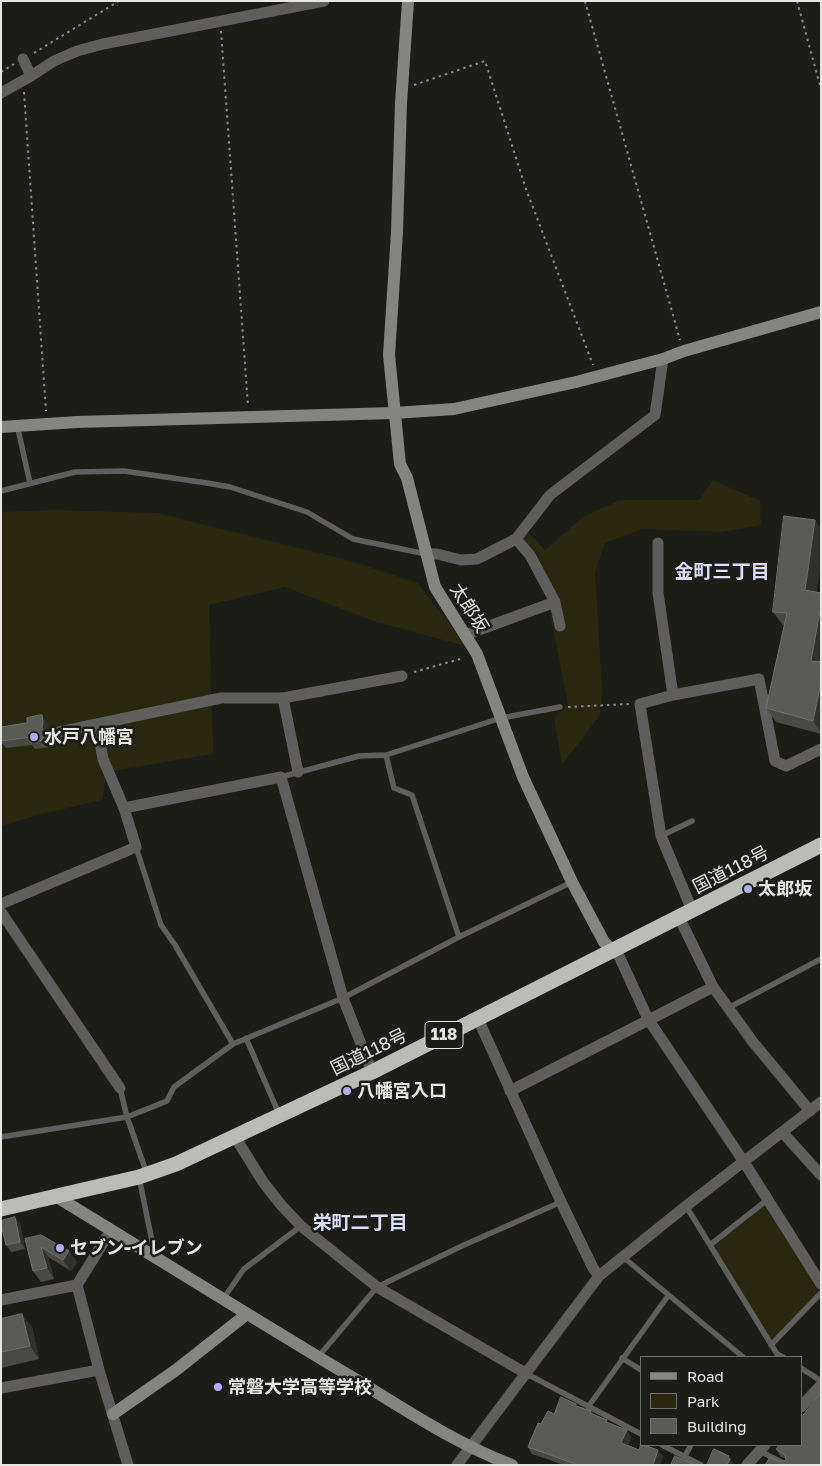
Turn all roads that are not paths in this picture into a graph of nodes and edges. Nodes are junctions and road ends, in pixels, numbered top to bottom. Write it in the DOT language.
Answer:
graph roads {
  1 [pos="324,1"];
  2 [pos="408,1"];
  3 [pos="23,59"];
  4 [pos="27,79"];
  5 [pos="1,94"];
  6 [pos="821,312"];
  7 [pos="663,359"];
  8 [pos="394,414"];
  9 [pos="1,426"];
  10 [pos="17,426"];
  11 [pos="30,483"];
  12 [pos="1,491"];
  13 [pos="516,539"];
  14 [pos="658,543"];
  15 [pos="426,554"];
  16 [pos="555,602"];
  17 [pos="560,626"];
  18 [pos="465,635"];
  19 [pos="402,676"];
  20 [pos="673,695"];
  21 [pos="283,698"];
  22 [pos="560,707"];
  23 [pos="501,718"];
  24 [pos="97,725"];
  25 [pos="54,733"];
  26 [pos="821,749"];
  27 [pos="386,756"];
  28 [pos="298,772"];
  29 [pos="281,777"];
  30 [pos="124,808"];
  31 [pos="692,821"];
  32 [pos="661,836"];
  33 [pos="821,845"];
  34 [pos="136,847"];
  35 [pos="572,882"];
  36 [pos="1,904"];
  37 [pos="1,912"];
  38 [pos="685,914"];
  39 [pos="459,937"];
  40 [pos="612,950"];
  41 [pos="821,960"];
  42 [pos="713,987"];
  43 [pos="343,998"];
  44 [pos="728,1008"];
  45 [pos="478,1019"];
  46 [pos="648,1019"];
  47 [pos="246,1038"];
  48 [pos="233,1044"];
  49 [pos="372,1072"];
  50 [pos="120,1088"];
  51 [pos="510,1090"];
  52 [pos="821,1102"];
  53 [pos="810,1111"];
  54 [pos="279,1116"];
  55 [pos="127,1117"];
  56 [pos="782,1133"];
  57 [pos="1,1137"];
  58 [pos="235,1137"];
  59 [pos="744,1162"];
  60 [pos="821,1175"];
  61 [pos="143,1176"];
  62 [pos="57,1196"];
  63 [pos="767,1200"];
  64 [pos="561,1202"];
  65 [pos="686,1206"];
  66 [pos="1,1209"];
  67 [pos="301,1226"];
  68 [pos="111,1230"];
  69 [pos="710,1246"];
  70 [pos="155,1257"];
  71 [pos="623,1257"];
  72 [pos="600,1276"];
  73 [pos="821,1284"];
  74 [pos="77,1285"];
  75 [pos="377,1287"];
  76 [pos="821,1293"];
  77 [pos="668,1296"];
  78 [pos="223,1299"];
  79 [pos="1,1300"];
  80 [pos="247,1314"];
  81 [pos="771,1345"];
  82 [pos="742,1356"];
  83 [pos="774,1356"];
  84 [pos="318,1357"];
  85 [pos="622,1358"];
  86 [pos="640,1369"];
  87 [pos="802,1369"];
  88 [pos="99,1370"];
  89 [pos="527,1374"];
  90 [pos="821,1383"];
  91 [pos="1,1388"];
  92 [pos="802,1406"];
  93 [pos="588,1407"];
  94 [pos="113,1414"];
  95 [pos="640,1433"];
  96 [pos="664,1446"];
  97 [pos="690,1446"];
  98 [pos="470,1447"];
  99 [pos="763,1448"];
  100 [pos="685,1456"];
  101 [pos="128,1465"];
  102 [pos="457,1465"];
  103 [pos="512,1465"];
  104 [pos="701,1465"];
  105 [pos="748,1465"];
  106 [pos="787,1465"];
  1 -- 4 [label="street"];
  2 -- 8 [label="street, 太郎坂"];
  3 -- 4 [label="street"];
  4 -- 5 [label="street"];
  6 -- 7 [label="street"];
  7 -- 8 [label="street"];
  7 -- 13 [label="street"];
  8 -- 10 [label="street"];
  8 -- 15 [label="street, 太郎坂"];
  9 -- 10 [label="street"];
  10 -- 11 [label="lane"];
  11 -- 12 [label="lane"];
  11 -- 15 [label="lane"];
  13 -- 15 [label="street"];
  13 -- 16 [label="street"];
  14 -- 20 [label="street"];
  15 -- 18 [label="street, 太郎坂"];
  16 -- 17 [label="street"];
  16 -- 18 [label="street"];
  18 -- 23 [label="street, 太郎坂"];
  19 -- 21 [label="street"];
  20 -- 26 [label="street"];
  20 -- 32 [label="street"];
  21 -- 24 [label="street"];
  21 -- 28 [label="street"];
  22 -- 23 [label="lane"];
  23 -- 27 [label="lane"];
  23 -- 35 [label="street, 太郎坂"];
  24 -- 25 [label="street"];
  24 -- 30 [label="street"];
  27 -- 28 [label="lane"];
  27 -- 39 [label="lane"];
  28 -- 29 [label="lane"];
  29 -- 30 [label="street"];
  29 -- 43 [label="street"];
  30 -- 34 [label="street"];
  31 -- 32 [label="lane"];
  32 -- 38 [label="street"];
  33 -- 38 [label="highway, 国道118号 / 118"];
  34 -- 36 [label="street"];
  34 -- 48 [label="lane"];
  35 -- 39 [label="lane"];
  35 -- 40 [label="street, 太郎坂"];
  37 -- 50 [label="street"];
  38 -- 40 [label="highway, 国道118号 / 118"];
  38 -- 42 [label="street"];
  39 -- 43 [label="lane"];
  40 -- 45 [label="highway, 国道118号 / 118"];
  40 -- 46 [label="street"];
  41 -- 44 [label="lane"];
  42 -- 44 [label="street"];
  42 -- 46 [label="street"];
  43 -- 47 [label="lane"];
  43 -- 49 [label="street"];
  44 -- 53 [label="street"];
  45 -- 49 [label="highway, 国道118号 / 118"];
  45 -- 51 [label="street"];
  46 -- 51 [label="street"];
  46 -- 59 [label="street"];
  47 -- 48 [label="lane"];
  47 -- 54 [label="lane"];
  48 -- 55 [label="lane"];
  49 -- 54 [label="highway, 国道118号 / 118"];
  50 -- 55 [label="lane"];
  51 -- 64 [label="street"];
  52 -- 53 [label="street"];
  53 -- 56 [label="street"];
  54 -- 58 [label="highway, 国道118号 / 118"];
  55 -- 57 [label="lane"];
  55 -- 61 [label="lane"];
  56 -- 59 [label="street"];
  56 -- 60 [label="street"];
  58 -- 61 [label="highway, 国道118号 / 118"];
  58 -- 67 [label="street"];
  59 -- 63 [label="street"];
  59 -- 65 [label="street"];
  61 -- 62 [label="highway, 国道118号 / 118"];
  61 -- 70 [label="lane"];
  62 -- 66 [label="highway, 118"];
  62 -- 68 [label="street"];
  63 -- 69 [label="lane"];
  63 -- 73 [label="street"];
  64 -- 72 [label="street"];
  64 -- 75 [label="lane"];
  65 -- 69 [label="lane"];
  65 -- 71 [label="street"];
  67 -- 75 [label="street"];
  67 -- 78 [label="lane"];
  68 -- 70 [label="street"];
  68 -- 74 [label="street"];
  69 -- 81 [label="lane"];
  70 -- 78 [label="street"];
  71 -- 72 [label="street"];
  71 -- 77 [label="lane"];
  72 -- 89 [label="street"];
  74 -- 79 [label="street"];
  74 -- 88 [label="street"];
  75 -- 84 [label="lane"];
  75 -- 89 [label="street"];
  76 -- 81 [label="lane"];
  77 -- 82 [label="lane"];
  77 -- 85 [label="lane"];
  78 -- 80 [label="street"];
  80 -- 84 [label="street"];
  80 -- 94 [label="street"];
  81 -- 83 [label="lane"];
  84 -- 98 [label="street"];
  85 -- 86 [label="lane"];
  85 -- 93 [label="lane"];
  87 -- 90 [label="lane"];
  88 -- 91 [label="street"];
  88 -- 94 [label="street"];
  89 -- 93 [label="lane"];
  89 -- 98 [label="street"];
  90 -- 92 [label="street"];
  93 -- 95 [label="lane"];
  94 -- 101 [label="street"];
  96 -- 100 [label="lane"];
  97 -- 100 [label="lane"];
  98 -- 102 [label="street"];
  98 -- 103 [label="street"];
  99 -- 105 [label="street"];
  99 -- 106 [label="lane"];
  100 -- 104 [label="lane"];
}
